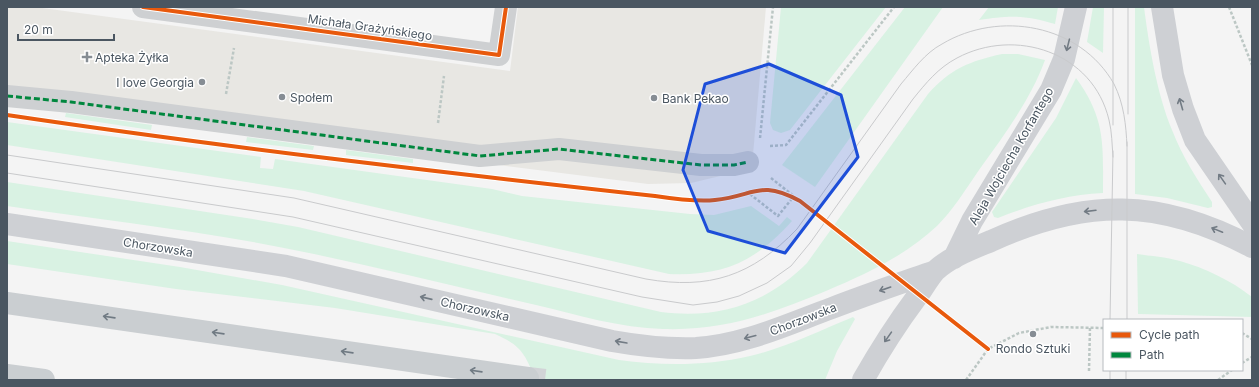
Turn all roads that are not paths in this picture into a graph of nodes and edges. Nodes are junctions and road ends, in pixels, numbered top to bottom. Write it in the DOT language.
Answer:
graph roads {
  1 [pos="143,7"];
  2 [pos="506,7"];
  3 [pos="1076,7"];
  4 [pos="1162,7"];
  5 [pos="7,96"];
  6 [pos="754,154"];
  7 [pos="1252,222"];
  8 [pos="7,224"];
  9 [pos="1252,247"];
  10 [pos="954,258"];
  11 [pos="935,272"];
  12 [pos="7,302"];
  13 [pos="7,375"];
  14 [pos="528,378"];
  15 [pos="44,380"];
  16 [pos="863,380"];
  1 -- 2 [label="street, Michała Grażyńskiego"];
  3 -- 10 [label="main road, Aleja Wojciecha Korfantego, one-way"];
  7 -- 4 [label="main road, one-way"];
  5 -- 6 [label="street"];
  11 -- 8 [label="main road, Chorzowska, one-way"];
  9 -- 10 [label="main road, one-way"];
  10 -- 11 [label="main road"];
  11 -- 16 [label="main road, one-way"];
  14 -- 12 [label="main road, one-way"];
  13 -- 15 [label="main road"];
}
